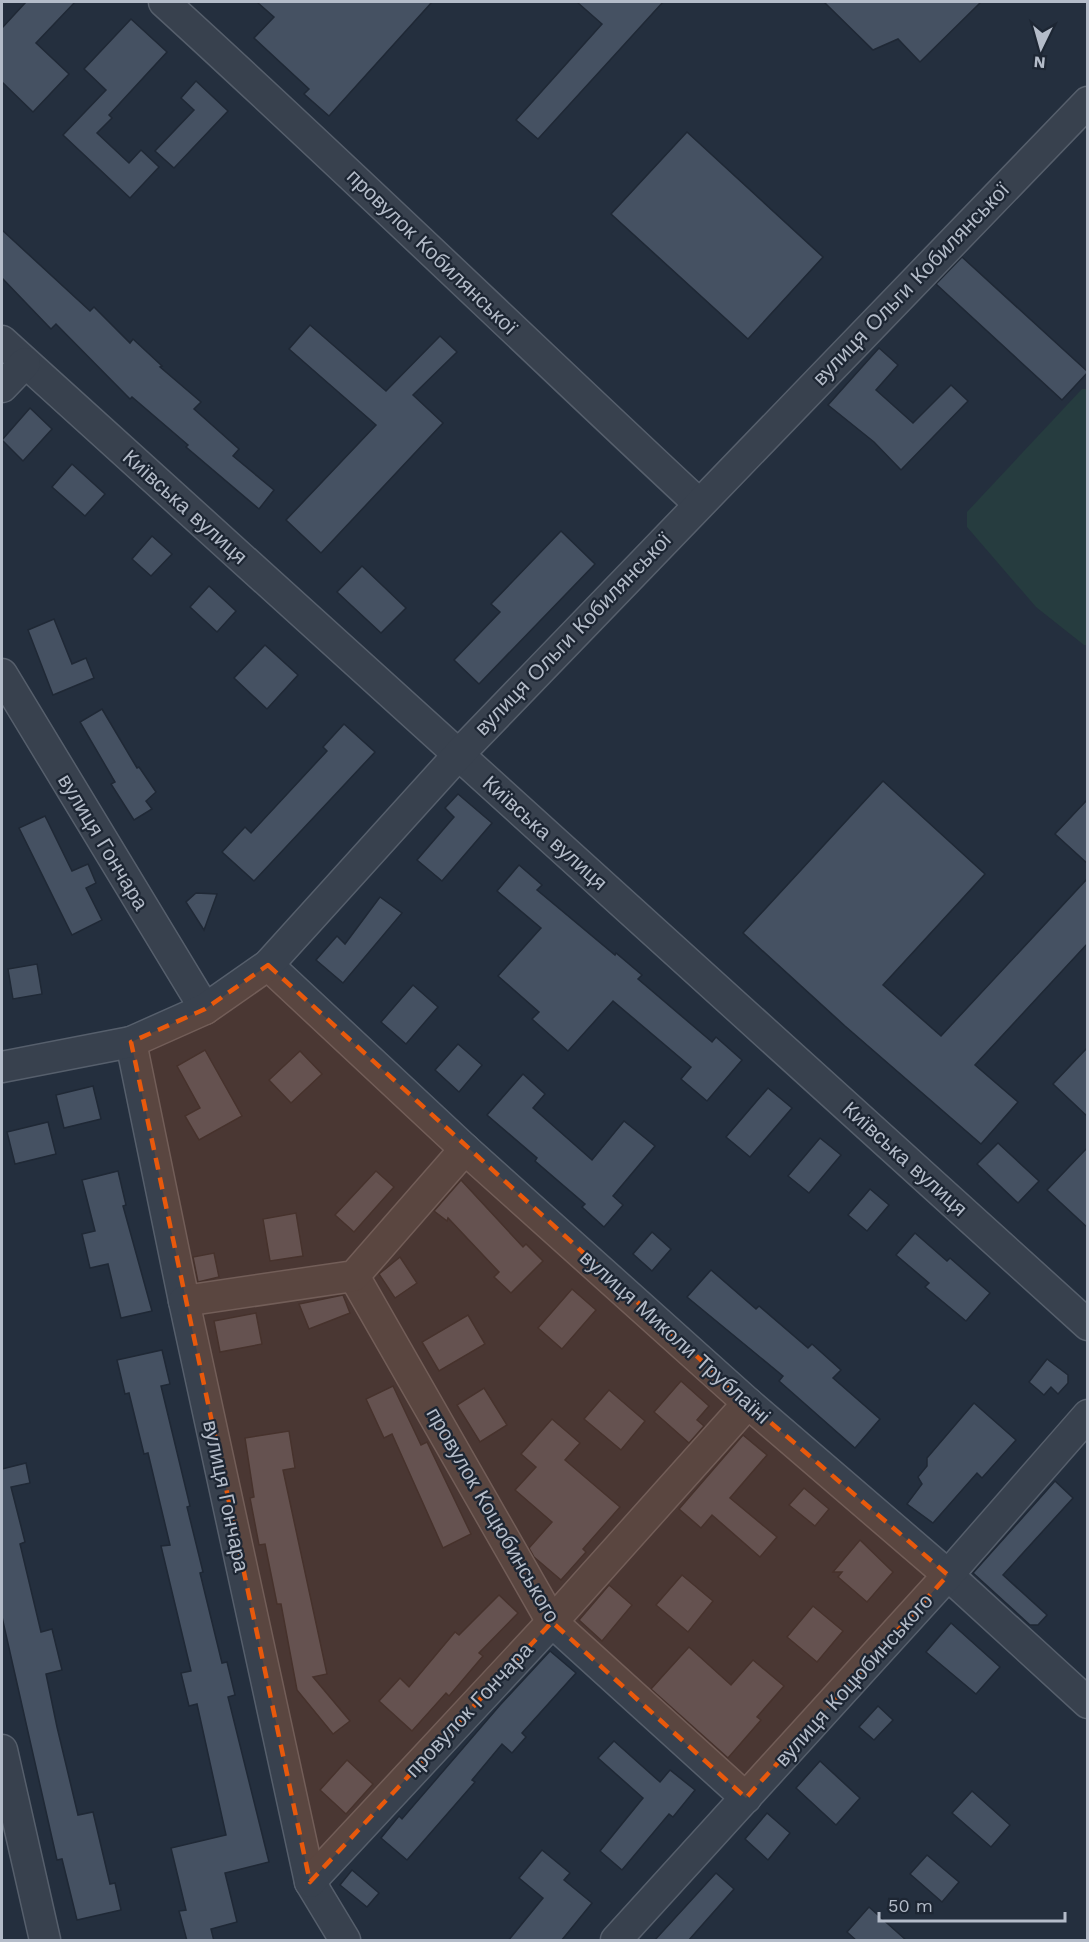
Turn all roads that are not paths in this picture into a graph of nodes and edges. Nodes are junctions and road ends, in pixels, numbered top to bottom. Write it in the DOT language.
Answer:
graph roads {
  1 [pos="164,2"];
  2 [pos="1088,102"];
  3 [pos="2,341"];
  4 [pos="25,363"];
  5 [pos="2,387"];
  6 [pos="699,503"];
  7 [pos="2,674"];
  8 [pos="459,754"];
  9 [pos="268,965"];
  10 [pos="206,1009"];
  11 [pos="131,1042"];
  12 [pos="2,1067"];
  13 [pos="465,1149"];
  14 [pos="354,1276"];
  15 [pos="184,1300"];
  16 [pos="1088,1325"];
  17 [pos="748,1403"];
  18 [pos="1088,1415"];
  19 [pos="948,1575"];
  20 [pos="552,1622"];
  21 [pos="1088,1703"];
  22 [pos="2,1750"];
  23 [pos="746,1798"];
  24 [pos="310,1882"];
  25 [pos="626,1937"];
  26 [pos="45,1941"];
  27 [pos="345,1941"];
  1 -- 6 [label="street, провулок Кобилянської"];
  2 -- 6 [label="street, вулиця Ольги Кобилянської"];
  3 -- 4 [label="street, Київська вулиця"];
  4 -- 5 [label="street"];
  4 -- 8 [label="street, Київська вулиця"];
  6 -- 8 [label="street, вулиця Ольги Кобилянської"];
  7 -- 10 [label="street, вулиця Гончара"];
  8 -- 9 [label="street, вулиця Ольги Кобилянської"];
  8 -- 16 [label="street, Київська вулиця"];
  9 -- 10 [label="street, вулиця Ольги Кобилянської"];
  9 -- 13 [label="street, вулиця Миколи Трублаїні"];
  10 -- 11 [label="street, вулиця Ольги Кобилянської"];
  11 -- 12 [label="street, вулиця Ольги Кобилянської"];
  11 -- 15 [label="street, вулиця Гончара"];
  13 -- 14 [label="street"];
  13 -- 17 [label="street, вулиця Миколи Трублаїні"];
  14 -- 15 [label="street"];
  14 -- 20 [label="street, провулок Коцюбинського"];
  15 -- 24 [label="street, вулиця Гончара"];
  17 -- 19 [label="street, вулиця Миколи Трублаїні"];
  17 -- 20 [label="street, провулок Гончара"];
  18 -- 19 [label="street, вулиця Коцюбинського"];
  19 -- 21 [label="street, вулиця Миколи Трублаїні"];
  19 -- 23 [label="street, вулиця Коцюбинського"];
  20 -- 23 [label="street, провулок Коцюбинського"];
  20 -- 24 [label="street, провулок Гончара"];
  22 -- 26 [label="street"];
  23 -- 25 [label="street, вулиця Коцюбинського"];
  24 -- 27 [label="street, вулиця Гончара"];
}
